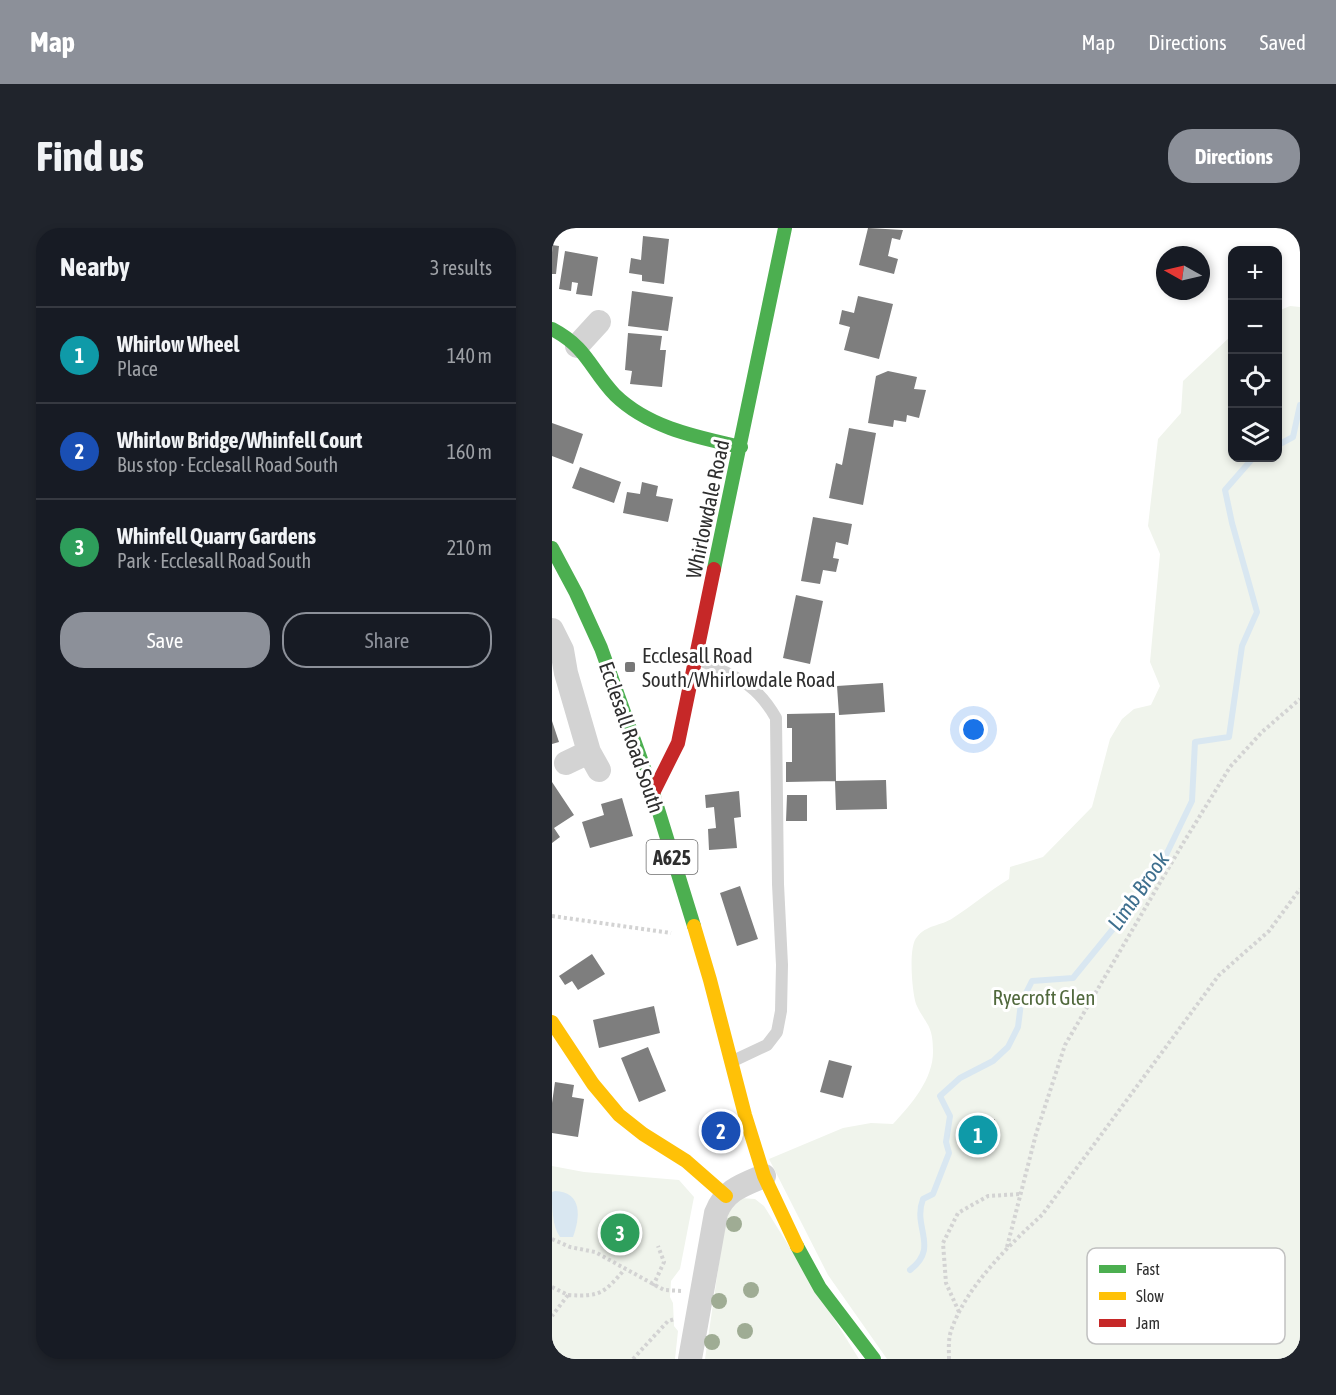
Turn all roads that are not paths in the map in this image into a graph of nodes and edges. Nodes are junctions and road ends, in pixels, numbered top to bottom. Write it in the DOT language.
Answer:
graph roads {
  1 [pos="785,228"];
  2 [pos="599,322"];
  3 [pos="552,328"];
  4 [pos="577,346"];
  5 [pos="741,447"];
  6 [pos="552,548"];
  7 [pos="552,630"];
  8 [pos="697,658"];
  9 [pos="566,762"];
  10 [pos="652,793"];
  11 [pos="552,1022"];
  12 [pos="732,1061"];
  13 [pos="764,1176"];
  14 [pos="726,1196"];
  15 [pos="690,1359"];
  16 [pos="874,1359"];
  1 -- 5 [label="main road, Whirlowdale Road"];
  2 -- 4 [label="street"];
  3 -- 4 [label="main road"];
  4 -- 5 [label="main road"];
  5 -- 8 [label="main road, Whirlowdale Road"];
  6 -- 10 [label="main road, Ecclesall Road South / A625"];
  7 -- 9 [label="street"];
  8 -- 10 [label="main road, Whirlowdale Road"];
  8 -- 12 [label="lane"];
  10 -- 12 [label="main road, Ecclesall Road South / A625"];
  11 -- 14 [label="main road"];
  12 -- 13 [label="main road, Ecclesall Road South / A625"];
  13 -- 14 [label="street"];
  13 -- 16 [label="main road, Ecclesall Road South / A625"];
  14 -- 15 [label="street"];
}
